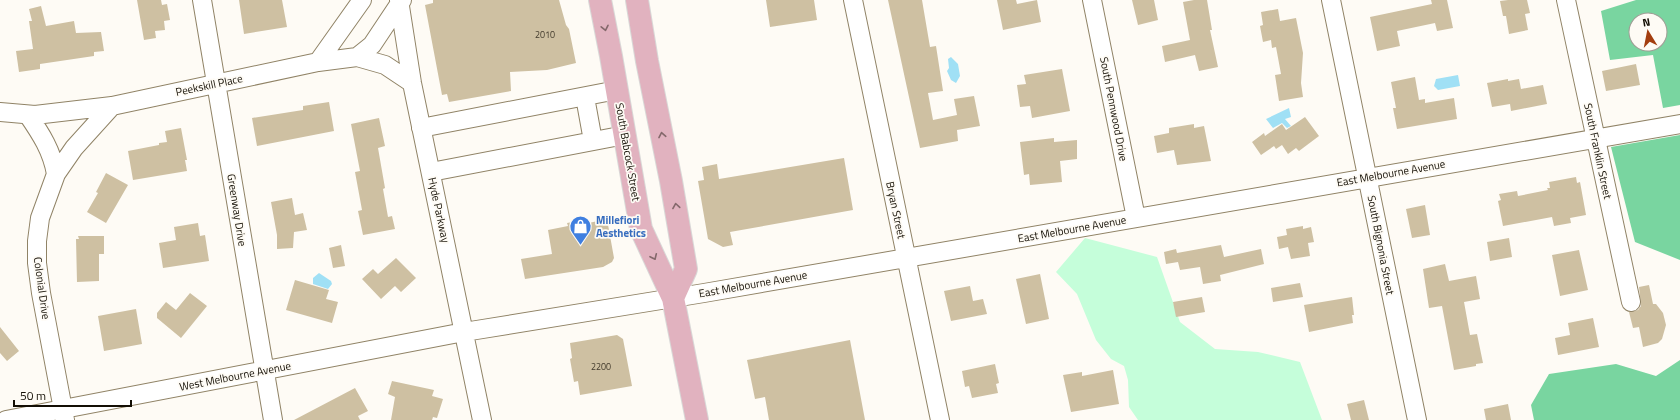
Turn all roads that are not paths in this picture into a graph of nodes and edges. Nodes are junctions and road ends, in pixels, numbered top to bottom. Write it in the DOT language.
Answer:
graph roads {
  1 [pos="202,0"];
  2 [pos="362,0"];
  3 [pos="600,0"];
  4 [pos="637,0"];
  5 [pos="853,0"];
  6 [pos="1092,0"];
  7 [pos="1331,0"];
  8 [pos="1566,0"];
  9 [pos="400,1"];
  10 [pos="357,57"];
  11 [pos="318,62"];
  12 [pos="412,82"];
  13 [pos="217,83"];
  14 [pos="617,90"];
  15 [pos="585,97"];
  16 [pos="112,106"];
  17 [pos="0,112"];
  18 [pos="28,115"];
  19 [pos="1680,124"];
  20 [pos="421,128"];
  21 [pos="625,135"];
  22 [pos="1595,138"];
  23 [pos="593,141"];
  24 [pos="431,172"];
  25 [pos="56,174"];
  26 [pos="1368,177"];
  27 [pos="1136,218"];
  28 [pos="906,257"];
  29 [pos="673,298"];
  30 [pos="1631,302"];
  31 [pos="464,332"];
  32 [pos="264,370"];
  33 [pos="64,415"];
  34 [pos="6,420"];
  35 [pos="273,420"];
  36 [pos="482,420"];
  37 [pos="697,420"];
  38 [pos="940,420"];
  39 [pos="1417,420"];
  1 -- 13 [label="street, Greenway Drive"];
  2 -- 11 [label="street"];
  3 -- 14 [label="main road, South Babcock Street, one-way"];
  29 -- 4 [label="main road, one-way"];
  5 -- 28 [label="street, Bryan Street"];
  6 -- 27 [label="street, South Pennwood Drive"];
  7 -- 26 [label="street, South Bignonia Street"];
  8 -- 22 [label="street, South Franklin Street"];
  9 -- 10 [label="street"];
  9 -- 12 [label="street, Hyde Parkway"];
  10 -- 11 [label="street, Peekskill Place"];
  10 -- 12 [label="street, Peekskill Place"];
  11 -- 13 [label="street, Peekskill Place"];
  12 -- 20 [label="street, Hyde Parkway"];
  13 -- 16 [label="street, Peekskill Place"];
  13 -- 32 [label="street, Greenway Drive"];
  14 -- 15 [label="street"];
  14 -- 21 [label="main road, South Babcock Street"];
  15 -- 20 [label="street"];
  15 -- 23 [label="street"];
  16 -- 18 [label="street, Peekskill Place"];
  16 -- 25 [label="street, Colonial Drive"];
  17 -- 18 [label="street, Peekskill Place"];
  18 -- 25 [label="street"];
  19 -- 22 [label="street, East Melbourne Avenue"];
  20 -- 24 [label="street, Hyde Parkway"];
  21 -- 23 [label="street"];
  21 -- 29 [label="main road, South Babcock Street, one-way"];
  22 -- 26 [label="street, East Melbourne Avenue"];
  22 -- 30 [label="street, South Franklin Street"];
  23 -- 24 [label="street"];
  24 -- 31 [label="street, Hyde Parkway"];
  25 -- 33 [label="street, Colonial Drive"];
  26 -- 27 [label="street, East Melbourne Avenue"];
  26 -- 39 [label="street, South Bignonia Street"];
  27 -- 28 [label="street, East Melbourne Avenue"];
  28 -- 29 [label="street, East Melbourne Avenue"];
  28 -- 38 [label="street, Bryan Street"];
  29 -- 31 [label="street, East Melbourne Avenue"];
  29 -- 37 [label="main road, South Babcock Street"];
  31 -- 32 [label="street, West Melbourne Avenue"];
  31 -- 36 [label="street, Hyde Parkway"];
  32 -- 33 [label="street, West Melbourne Avenue"];
  32 -- 35 [label="street, Greenway Drive"];
  33 -- 34 [label="street, West Melbourne Avenue"];
}
